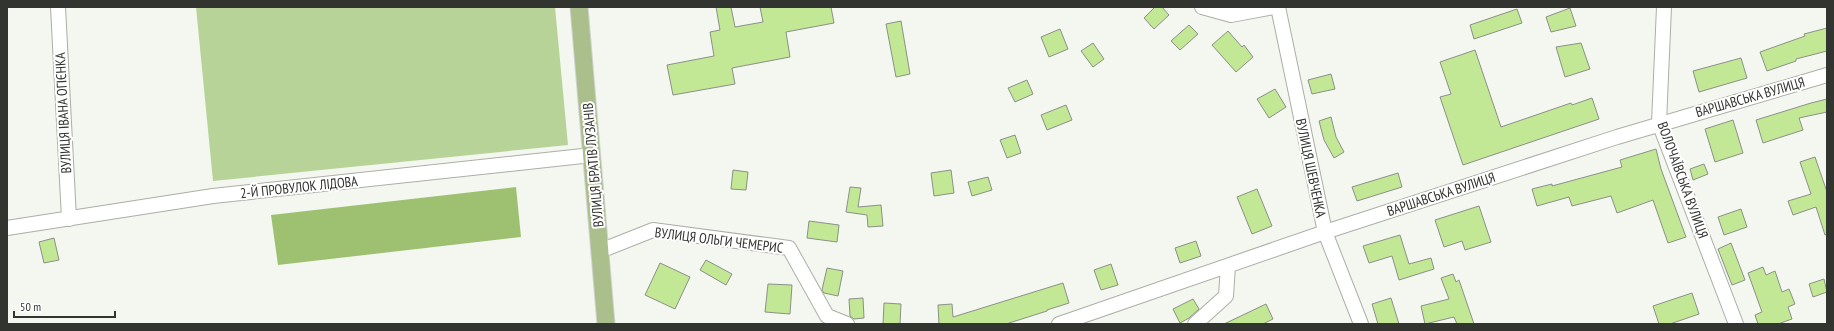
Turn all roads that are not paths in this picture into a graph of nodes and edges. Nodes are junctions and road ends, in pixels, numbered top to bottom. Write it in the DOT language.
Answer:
graph roads {
  1 [pos="58,7"];
  2 [pos="579,7"];
  3 [pos="1202,7"];
  4 [pos="1274,7"];
  5 [pos="1278,7"];
  6 [pos="1664,7"];
  7 [pos="1827,76"];
  8 [pos="1659,123"];
  9 [pos="592,155"];
  10 [pos="69,219"];
  11 [pos="7,228"];
  12 [pos="1325,232"];
  13 [pos="600,252"];
  14 [pos="1228,266"];
  15 [pos="606,324"];
  16 [pos="847,324"];
  17 [pos="1059,324"];
  18 [pos="1195,324"];
  19 [pos="1361,324"];
  20 [pos="1736,324"];
  1 -- 10 [label="street, ВУЛИЦЯ ІВАНА ОГІЄНКА"];
  2 -- 9 [label="main road, ВУЛИЦЯ БРАТІВ ЛУЗАНІВ"];
  3 -- 4 [label="street"];
  5 -- 12 [label="street, ВУЛИЦЯ ШЕВЧЕНКА"];
  6 -- 8 [label="street, ВОЛОЧАЇВСЬКА ВУЛИЦЯ"];
  7 -- 8 [label="street, ВАРШАВСЬКА ВУЛИЦЯ"];
  8 -- 12 [label="street, ВАРШАВСЬКА ВУЛИЦЯ"];
  8 -- 20 [label="street, ВОЛОЧАЇВСЬКА ВУЛИЦЯ"];
  9 -- 10 [label="street, 2-Й ПРОВУЛОК ЛІДОВА"];
  9 -- 13 [label="main road, ВУЛИЦЯ БРАТІВ ЛУЗАНІВ"];
  10 -- 11 [label="street, 2-Й ПРОВУЛОК ЛІДОВА"];
  12 -- 14 [label="street, ВАРШАВСЬКА ВУЛИЦЯ"];
  12 -- 19 [label="street, ВУЛИЦЯ ШЕВЧЕНКА"];
  13 -- 15 [label="main road, ВУЛИЦЯ БРАТІВ ЛУЗАНІВ"];
  13 -- 16 [label="street, ВУЛИЦЯ ОЛЬГИ ЧЕМЕРИС"];
  14 -- 17 [label="street, ВАРШАВСЬКА ВУЛИЦЯ"];
  14 -- 18 [label="street"];
}
